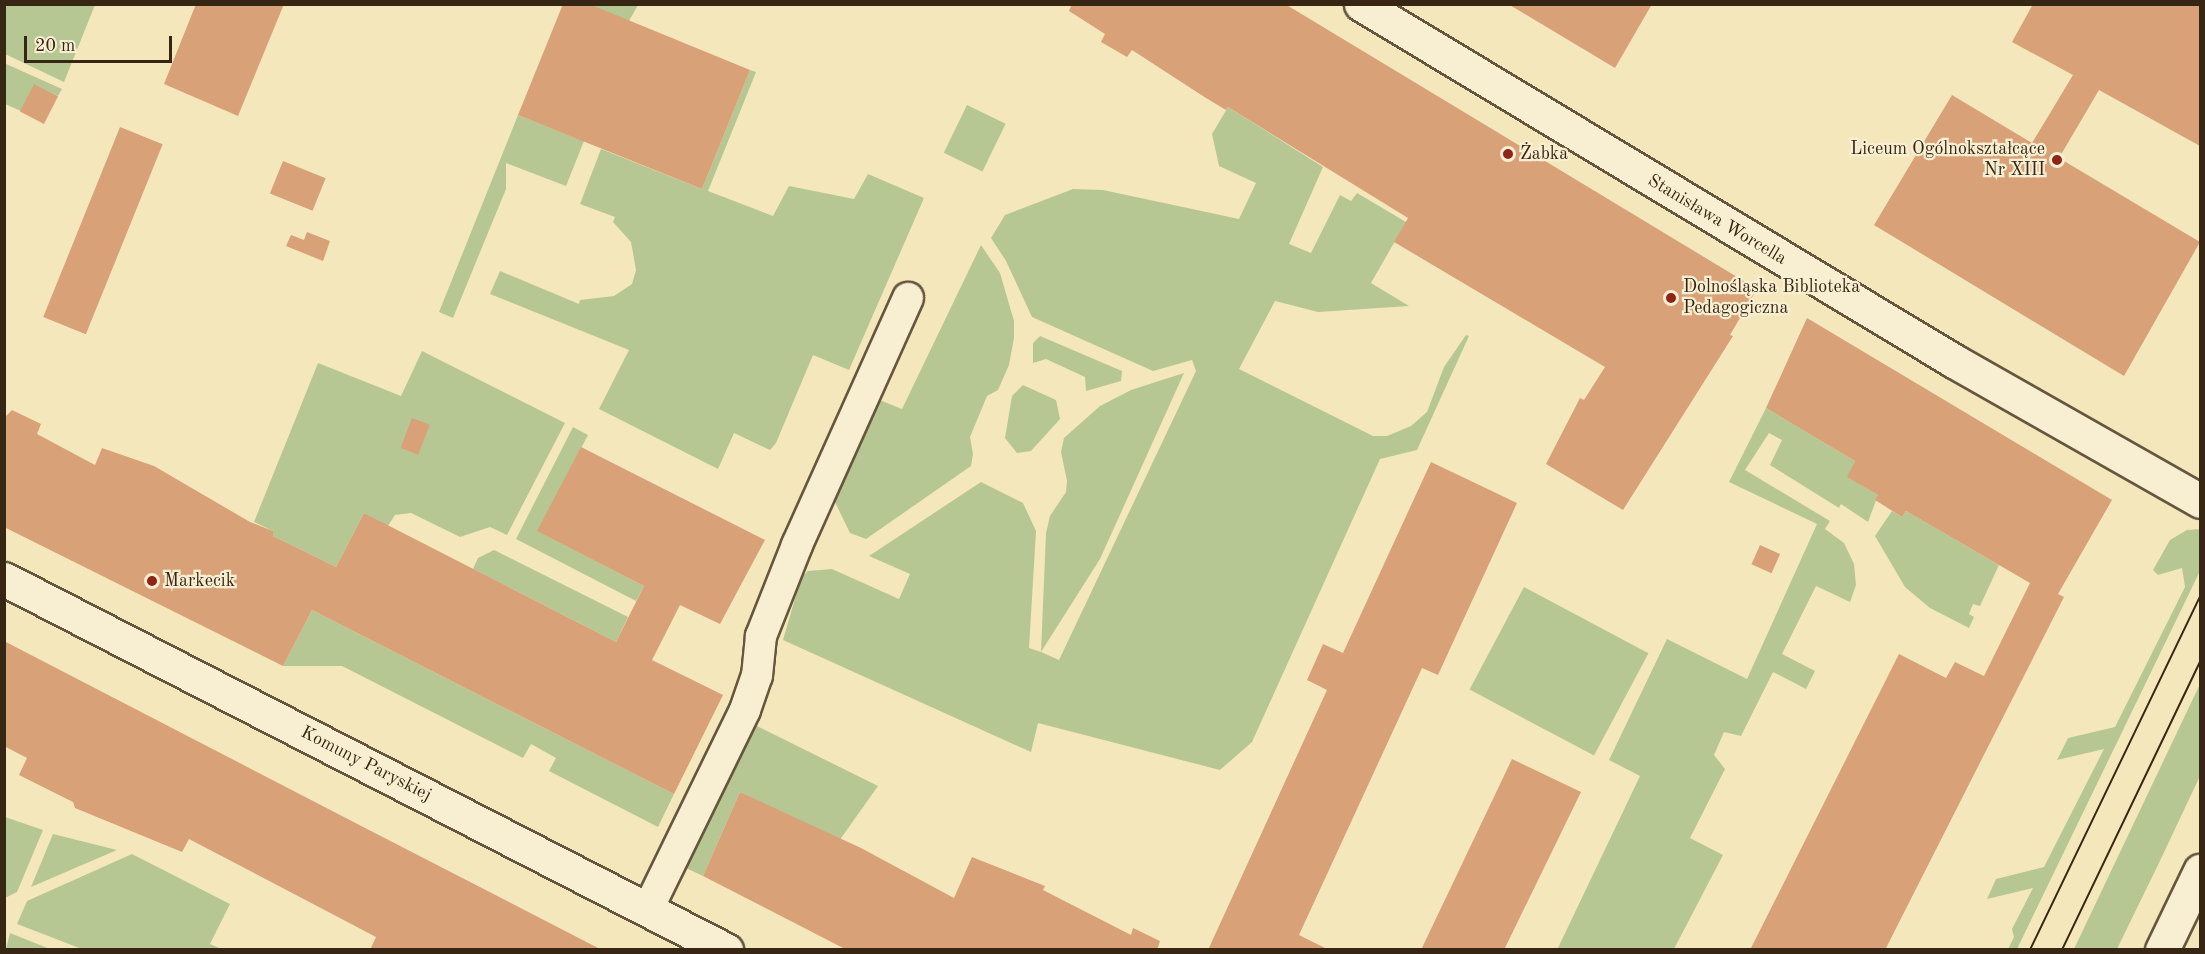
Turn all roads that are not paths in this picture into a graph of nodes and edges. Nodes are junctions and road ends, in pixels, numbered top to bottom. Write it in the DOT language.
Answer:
graph roads {
  1 [pos="1361,4"];
  2 [pos="908,298"];
  3 [pos="2200,501"];
  4 [pos="4,579"];
  5 [pos="2200,871"];
  6 [pos="648,909"];
  7 [pos="726,950"];
  8 [pos="2162,950"];
  1 -- 3 [label="street, Stanisława Worcella"];
  2 -- 6 [label="lane"];
  4 -- 6 [label="street, Komuny Paryskiej"];
  5 -- 8 [label="street"];
  6 -- 7 [label="street, Komuny Paryskiej"];
}
